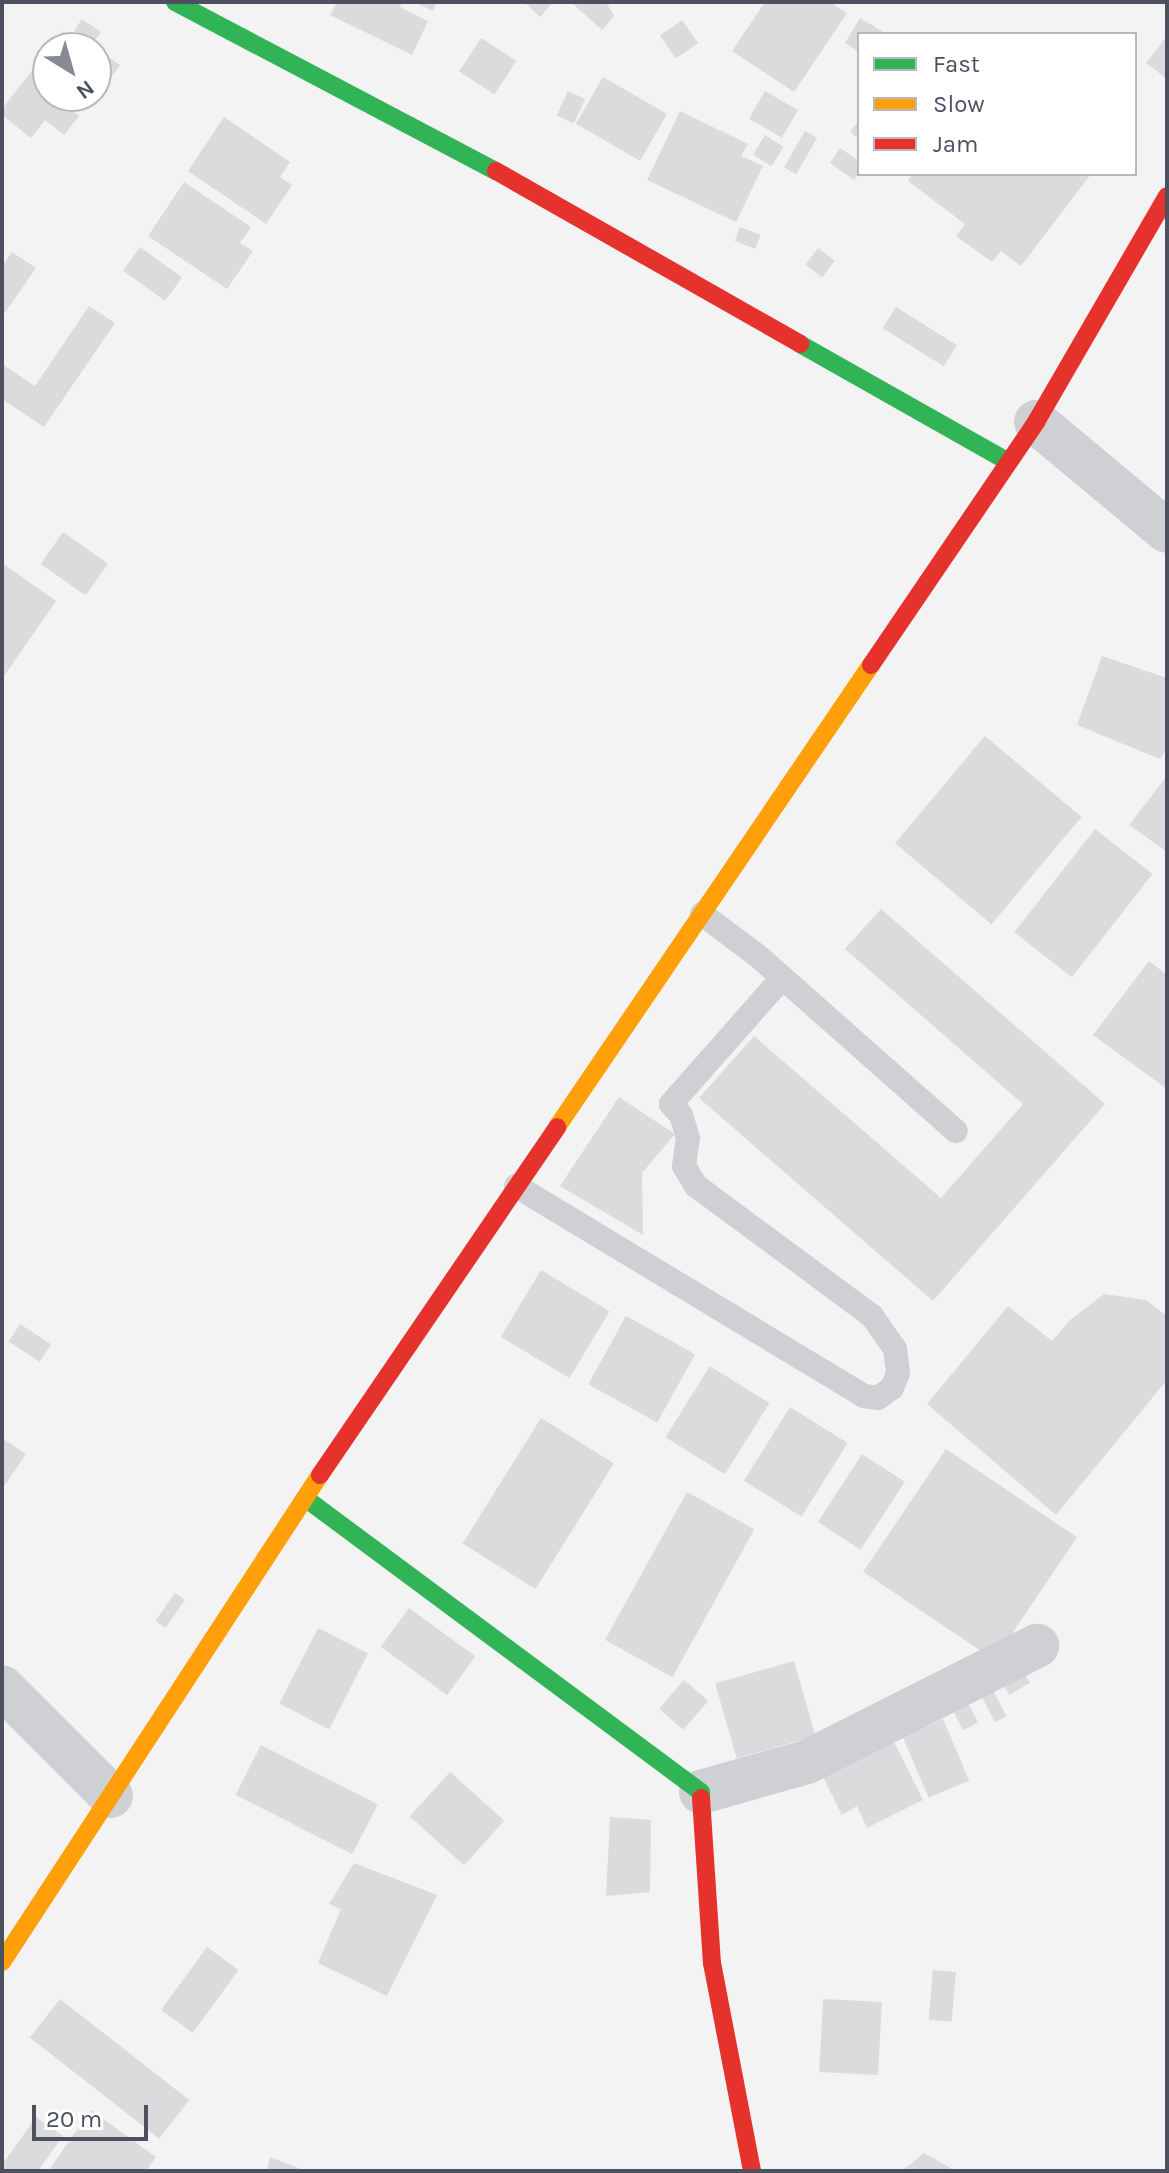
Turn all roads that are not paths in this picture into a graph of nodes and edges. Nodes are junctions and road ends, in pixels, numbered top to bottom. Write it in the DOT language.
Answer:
graph roads {
  1 [pos="175,2"];
  2 [pos="1167,196"];
  3 [pos="1036,422"];
  4 [pos="1007,461"];
  5 [pos="1167,531"];
  6 [pos="702,914"];
  7 [pos="782,978"];
  8 [pos="956,1131"];
  9 [pos="516,1186"];
  10 [pos="305,1498"];
  11 [pos="1037,1646"];
  12 [pos="2,1687"];
  13 [pos="701,1792"];
  14 [pos="111,1796"];
  15 [pos="2,1962"];
  16 [pos="752,2171"];
  1 -- 4 [label="main road"];
  2 -- 3 [label="main road"];
  3 -- 4 [label="main road"];
  3 -- 5 [label="street"];
  4 -- 6 [label="main road"];
  6 -- 7 [label="lane"];
  6 -- 9 [label="main road"];
  7 -- 8 [label="lane"];
  7 -- 9 [label="lane"];
  9 -- 10 [label="main road"];
  10 -- 13 [label="main road"];
  10 -- 14 [label="main road"];
  11 -- 13 [label="street"];
  12 -- 14 [label="street"];
  13 -- 16 [label="main road"];
  14 -- 15 [label="main road"];
}
